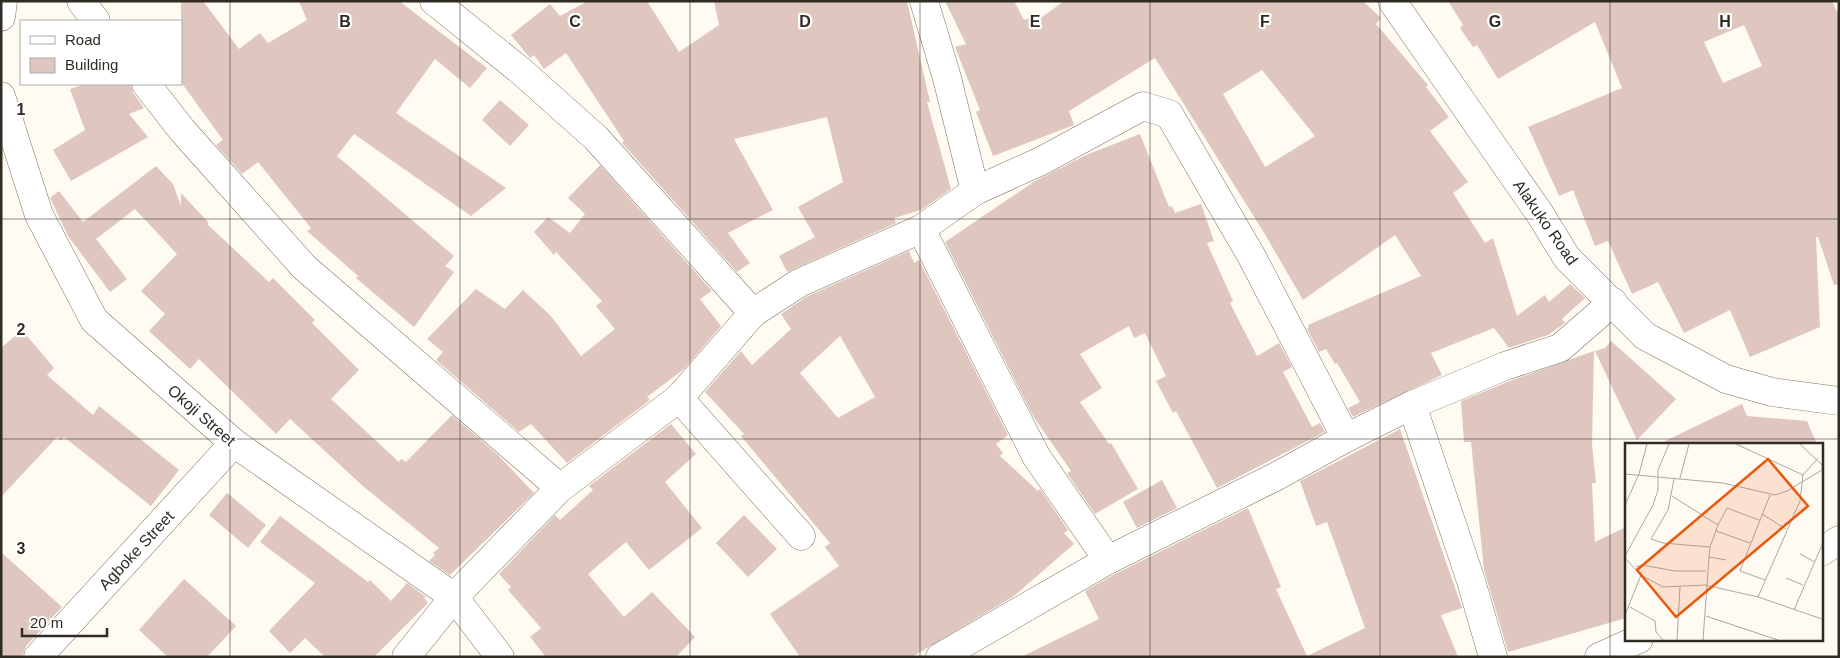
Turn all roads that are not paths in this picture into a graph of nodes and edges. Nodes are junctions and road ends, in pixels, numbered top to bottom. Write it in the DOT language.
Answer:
graph roads {
  1 [pos="3,1"];
  2 [pos="81,1"];
  3 [pos="434,1"];
  4 [pos="924,1"];
  5 [pos="1392,1"];
  6 [pos="1,17"];
  7 [pos="95,20"];
  8 [pos="147,85"];
  9 [pos="1,96"];
  10 [pos="975,191"];
  11 [pos="921,229"];
  12 [pos="1613,302"];
  13 [pos="753,312"];
  14 [pos="679,398"];
  15 [pos="1839,402"];
  16 [pos="1412,406"];
  17 [pos="1346,438"];
  18 [pos="234,444"];
  19 [pos="560,488"];
  20 [pos="801,536"];
  21 [pos="1839,540"];
  22 [pos="1822,551"];
  23 [pos="1108,560"];
  24 [pos="454,597"];
  25 [pos="1637,640"];
  26 [pos="38,657"];
  27 [pos="406,657"];
  28 [pos="500,657"];
  29 [pos="940,657"];
  30 [pos="1493,657"];
  31 [pos="1599,657"];
  1 -- 6 [label="street"];
  2 -- 7 [label="street"];
  3 -- 13 [label="street"];
  4 -- 10 [label="street"];
  5 -- 12 [label="street, Alakuko Road"];
  8 -- 19 [label="street"];
  9 -- 18 [label="street, Okoji Street"];
  10 -- 11 [label="street"];
  10 -- 17 [label="street"];
  11 -- 13 [label="street"];
  11 -- 23 [label="street"];
  12 -- 15 [label="street, Alakuko Road"];
  12 -- 16 [label="street"];
  13 -- 14 [label="street"];
  14 -- 19 [label="street"];
  14 -- 20 [label="street"];
  16 -- 17 [label="street"];
  16 -- 30 [label="street"];
  17 -- 23 [label="street"];
  18 -- 24 [label="street, Okoji Street"];
  18 -- 26 [label="street, Agboke Street"];
  19 -- 24 [label="street"];
  21 -- 22 [label="street"];
  23 -- 29 [label="street"];
  24 -- 27 [label="street"];
  24 -- 28 [label="street, Okoji Street"];
  25 -- 31 [label="street"];
}
